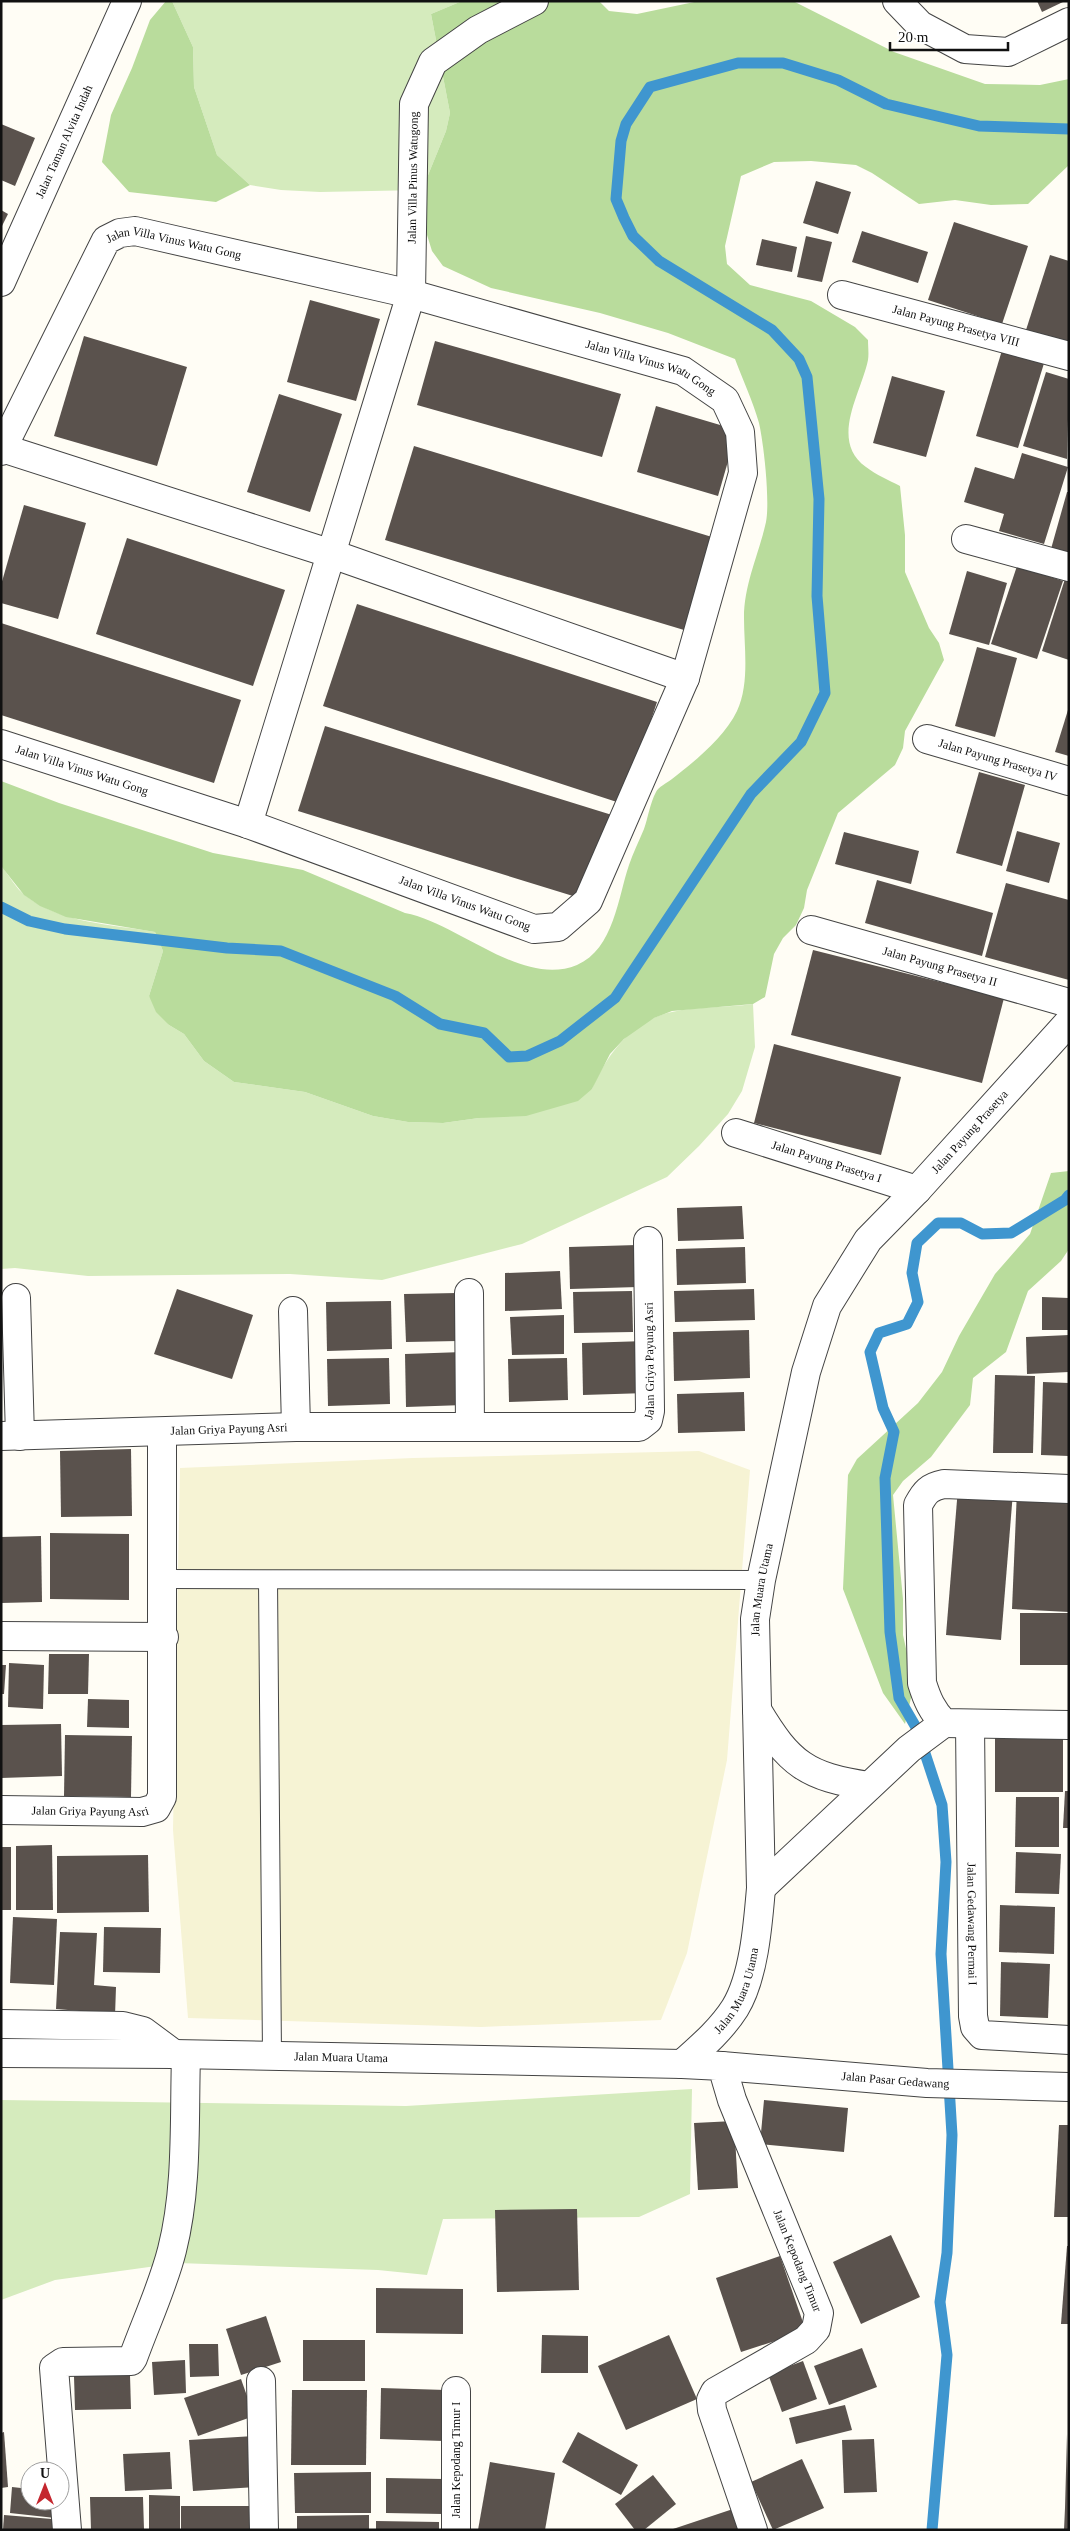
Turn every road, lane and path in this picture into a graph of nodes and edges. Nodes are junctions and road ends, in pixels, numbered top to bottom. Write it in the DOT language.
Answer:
graph roads {
  1 [pos="126,1"];
  2 [pos="534,1"];
  3 [pos="897,1"];
  4 [pos="1069,22"];
  5 [pos="1,282"];
  6 [pos="412,294"];
  7 [pos="842,296"];
  8 [pos="1069,356"];
  9 [pos="2,449"];
  10 [pos="966,539"];
  11 [pos="332,554"];
  12 [pos="1069,566"];
  13 [pos="685,678"];
  14 [pos="927,739"];
  15 [pos="1,744"];
  16 [pos="1069,781"];
  17 [pos="248,824"];
  18 [pos="811,930"];
  19 [pos="1069,1003"];
  20 [pos="1069,1022"];
  21 [pos="736,1133"];
  22 [pos="917,1190"];
  23 [pos="868,1240"];
  24 [pos="648,1241"];
  25 [pos="469,1293"];
  26 [pos="16,1298"];
  27 [pos="293,1311"];
  28 [pos="470,1426"];
  29 [pos="296,1427"];
  30 [pos="162,1433"];
  31 [pos="11,1436"];
  32 [pos="1069,1489"];
  33 [pos="164,1579"];
  34 [pos="268,1580"];
  35 [pos="761,1580"];
  36 [pos="1,1636"];
  37 [pos="164,1637"];
  38 [pos="757,1710"];
  39 [pos="1069,1725"];
  40 [pos="948,1727"];
  41 [pos="869,1786"];
  42 [pos="1,1810"];
  43 [pos="761,1888"];
  44 [pos="1,2024"];
  45 [pos="1069,2040"];
  46 [pos="1,2053"];
  47 [pos="180,2054"];
  48 [pos="272,2056"];
  49 [pos="682,2064"];
  50 [pos="722,2066"];
  51 [pos="1069,2088"];
  52 [pos="261,2380"];
  53 [pos="456,2391"];
  54 [pos="67,2530"];
  55 [pos="264,2530"];
  56 [pos="456,2530"];
  57 [pos="753,2530"];
  1 -- 5 [label="street, Jalan Taman Alvita Indah"];
  2 -- 6 [label="street, Jalan Villa Pinus Watugong"];
  3 -- 4 [label="street"];
  6 -- 9 [label="street, Jalan Villa Vinus Watu Gong"];
  6 -- 11 [label="street"];
  6 -- 13 [label="street, Jalan Villa Vinus Watu Gong"];
  7 -- 8 [label="street, Jalan Payung Prasetya VIII"];
  9 -- 11 [label="street, Jalan Villa Vinus Watu Gong"];
  10 -- 12 [label="street"];
  11 -- 13 [label="street, Jalan Villa Vinus Watu Gong"];
  11 -- 17 [label="street"];
  13 -- 17 [label="street, Jalan Villa Vinus Watu Gong"];
  14 -- 16 [label="street, Jalan Payung Prasetya IV"];
  15 -- 17 [label="street, Jalan Villa Vinus Watu Gong"];
  18 -- 19 [label="street, Jalan Payung Prasetya II"];
  20 -- 22 [label="street, Jalan Payung Prasetya"];
  21 -- 22 [label="street, Jalan Payung Prasetya I"];
  22 -- 23 [label="street, Jalan Payung Prasetya"];
  23 -- 35 [label="street, Jalan Muara Utama"];
  24 -- 28 [label="street, Jalan Griya Payung Asri"];
  25 -- 28 [label="street"];
  26 -- 31 [label="street"];
  27 -- 29 [label="street, Jalan Griya Payung Asri"];
  28 -- 29 [label="street, Jalan Griya Payung Asri"];
  29 -- 30 [label="street, Jalan Griya Payung Asri"];
  30 -- 31 [label="street, Jalan Griya Payung Asri"];
  30 -- 33 [label="street, Jalan Griya Payung Asri"];
  32 -- 40 [label="street"];
  33 -- 34 [label="lane"];
  33 -- 37 [label="street, Jalan Griya Payung Asri"];
  34 -- 35 [label="lane"];
  34 -- 48 [label="lane"];
  35 -- 38 [label="street, Jalan Muara Utama"];
  36 -- 37 [label="street"];
  37 -- 42 [label="street, Jalan Griya Payung Asri"];
  38 -- 41 [label="street"];
  38 -- 43 [label="street, Jalan Muara Utama"];
  39 -- 40 [label="street"];
  40 -- 41 [label="street"];
  40 -- 45 [label="street, Jalan Gedawang Permai I"];
  41 -- 43 [label="street"];
  43 -- 49 [label="street, Jalan Muara Utama"];
  44 -- 47 [label="street"];
  46 -- 47 [label="street, Jalan Muara Utama"];
  47 -- 48 [label="street, Jalan Muara Utama"];
  47 -- 54 [label="street"];
  48 -- 49 [label="street, Jalan Muara Utama"];
  49 -- 50 [label="street"];
  50 -- 51 [label="street, Jalan Pasar Gedawang"];
  50 -- 57 [label="street, Jalan Kepodang Timur"];
  52 -- 55 [label="street"];
  53 -- 56 [label="street, Jalan Kepodang Timur I"];
}
